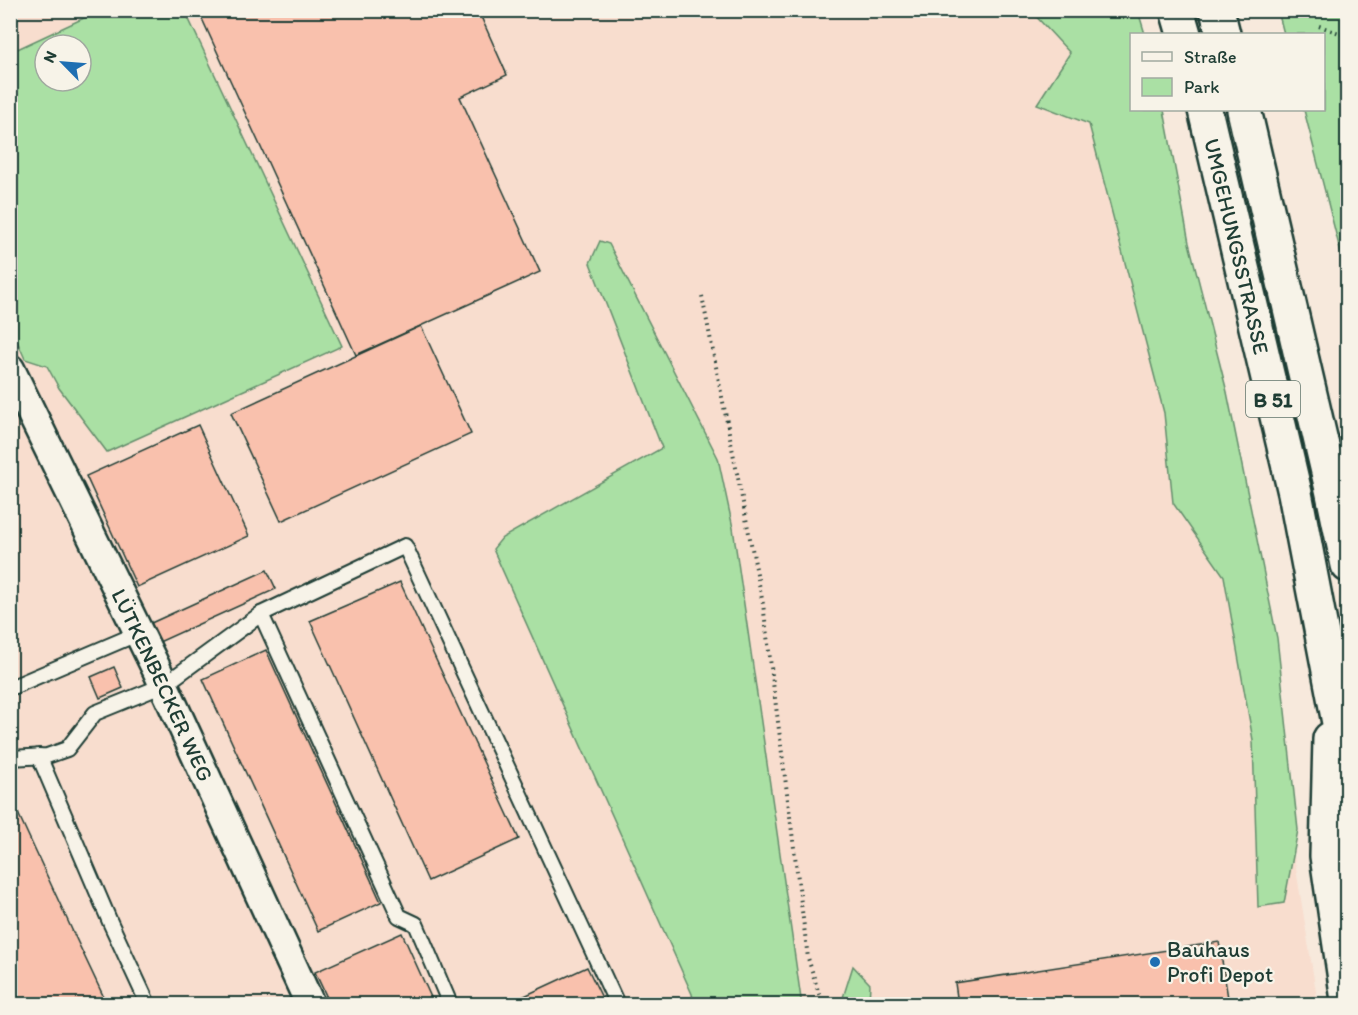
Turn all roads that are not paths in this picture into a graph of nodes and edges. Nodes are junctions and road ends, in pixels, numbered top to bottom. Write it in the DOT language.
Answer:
graph roads {
  1 [pos="1178,10"];
  2 [pos="1217,10"];
  3 [pos="1184,33"];
  4 [pos="1223,33"];
  5 [pos="1205,111"];
  6 [pos="1244,111"];
  7 [pos="10,369"];
  8 [pos="1332,489"];
  9 [pos="1347,535"];
  10 [pos="1347,565"];
  11 [pos="261,614"];
  12 [pos="139,633"];
  13 [pos="164,685"];
  14 [pos="10,688"];
  15 [pos="1332,692"];
  16 [pos="39,756"];
  17 [pos="10,758"];
  18 [pos="1347,770"];
  19 [pos="1347,1000"];
  20 [pos="148,1005"];
  21 [pos="310,1005"];
  22 [pos="450,1005"];
  23 [pos="617,1005"];
  1 -- 3 [label="highway"];
  2 -- 4 [label="highway"];
  5 -- 15 [label="highway, UMGEHUNGSSTRASSE / B 51"];
  6 -- 8 [label="highway, UMGEHUNGSSTRASSE / B 51"];
  7 -- 12 [label="street, LÜTKENBECKER WEG"];
  8 -- 9 [label="highway, B 51"];
  8 -- 10 [label="highway, UMGEHUNGSSTRASSE / B 51"];
  11 -- 13 [label="lane"];
  11 -- 22 [label="lane"];
  11 -- 23 [label="lane"];
  12 -- 13 [label="street, LÜTKENBECKER WEG"];
  12 -- 14 [label="lane"];
  13 -- 16 [label="lane"];
  13 -- 21 [label="street, LÜTKENBECKER WEG"];
  15 -- 18 [label="highway, UMGEHUNGSSTRASSE / B 51"];
  15 -- 19 [label="highway, B 51"];
  16 -- 17 [label="lane"];
  16 -- 20 [label="lane"];
}
